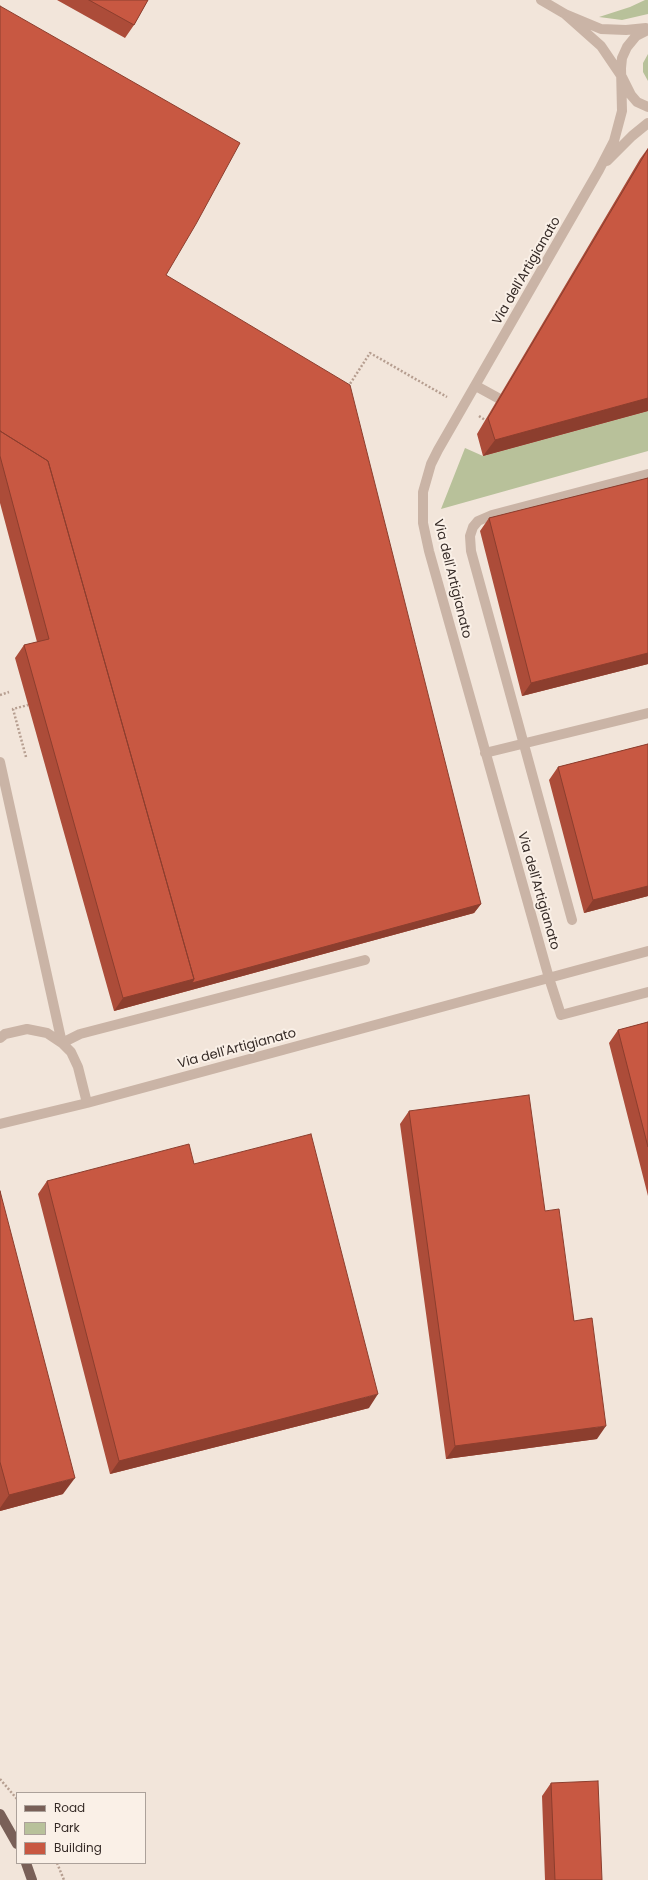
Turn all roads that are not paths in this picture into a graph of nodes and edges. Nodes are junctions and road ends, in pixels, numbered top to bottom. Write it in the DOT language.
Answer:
graph roads {
  1 [pos="541,0"];
  2 [pos="565,14"];
  3 [pos="648,29"];
  4 [pos="622,77"];
  5 [pos="648,108"];
  6 [pos="648,123"];
  7 [pos="599,170"];
  8 [pos="476,386"];
  9 [pos="498,398"];
  10 [pos="648,474"];
  11 [pos="648,713"];
  12 [pos="522,744"];
  13 [pos="485,753"];
  14 [pos="0,762"];
  15 [pos="572,920"];
  16 [pos="648,951"];
  17 [pos="365,960"];
  18 [pos="549,978"];
  19 [pos="648,992"];
  20 [pos="0,1038"];
  21 [pos="62,1042"];
  22 [pos="87,1103"];
  23 [pos="0,1124"];
  24 [pos="0,1814"];
  25 [pos="16,1842"];
  26 [pos="26,1864"];
  27 [pos="32,1880"];
  1 -- 2 [label="street"];
  2 -- 3 [label="street"];
  2 -- 4 [label="street"];
  3 -- 4 [label="street"];
  4 -- 5 [label="street"];
  4 -- 7 [label="street"];
  6 -- 7 [label="street"];
  7 -- 8 [label="street, Via dell'Artigianato"];
  8 -- 9 [label="street"];
  8 -- 13 [label="street, Via dell'Artigianato"];
  10 -- 12 [label="street"];
  11 -- 12 [label="street"];
  12 -- 13 [label="street"];
  12 -- 15 [label="street"];
  13 -- 18 [label="street, Via dell'Artigianato"];
  14 -- 21 [label="street"];
  16 -- 18 [label="street, Via dell'Artigianato"];
  17 -- 21 [label="street"];
  18 -- 19 [label="street"];
  18 -- 22 [label="street, Via dell'Artigianato"];
  20 -- 21 [label="street"];
  21 -- 22 [label="street"];
  22 -- 23 [label="street, Via dell'Artigianato"];
  24 -- 25 [label="main road"];
  26 -- 27 [label="main road"];
}
